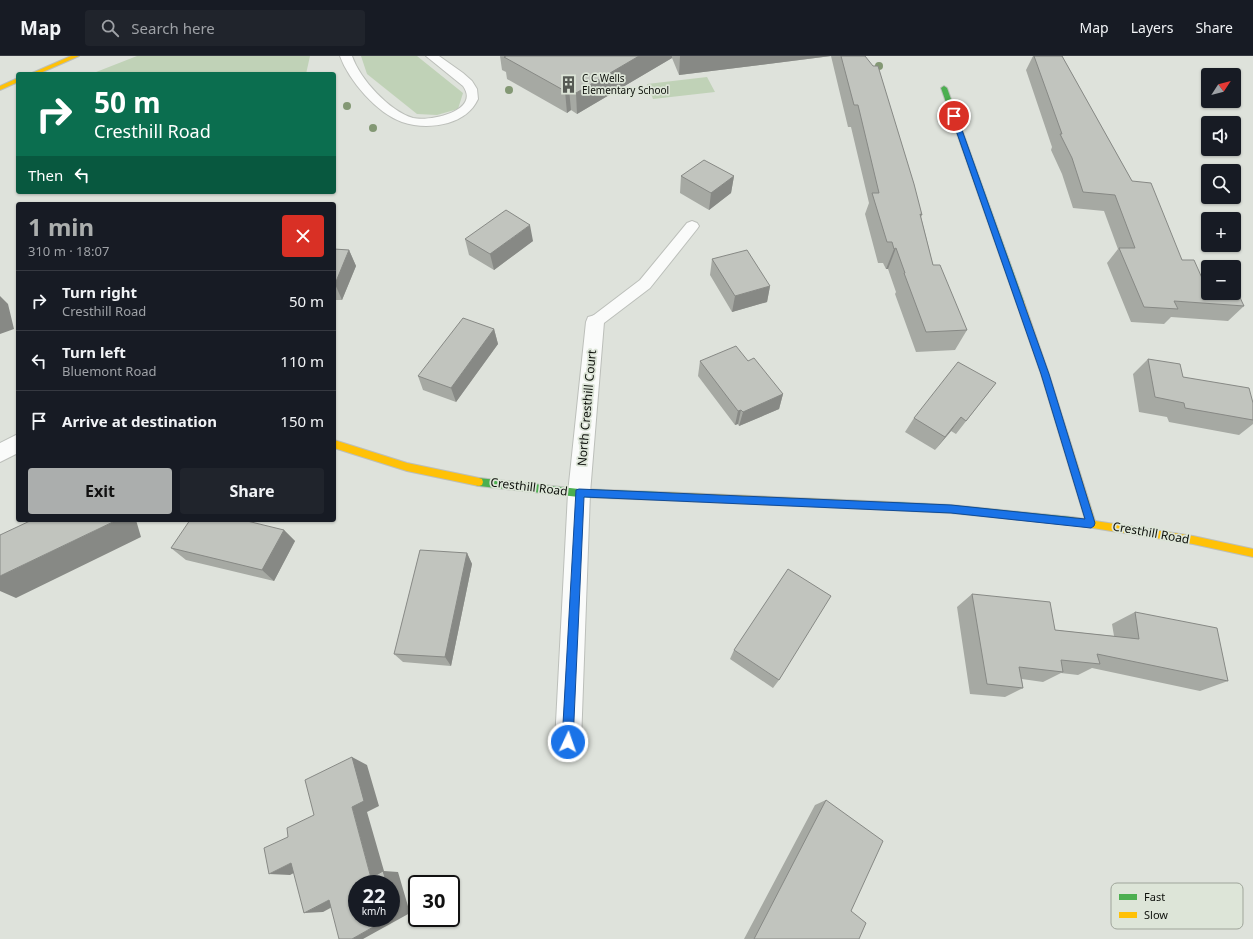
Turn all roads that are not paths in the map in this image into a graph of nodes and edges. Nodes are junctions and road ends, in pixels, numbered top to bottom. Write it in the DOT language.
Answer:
graph roads {
  1 [pos="76,56"];
  2 [pos="346,56"];
  3 [pos="432,56"];
  4 [pos="38,72"];
  5 [pos="16,81"];
  6 [pos="0,88"];
  7 [pos="944,88"];
  8 [pos="692,226"];
  9 [pos="595,322"];
  10 [pos="16,444"];
  11 [pos="336,445"];
  12 [pos="0,453"];
  13 [pos="579,493"];
  14 [pos="1091,523"];
  15 [pos="1253,553"];
  16 [pos="568,742"];
  1 -- 4 [label="street"];
  2 -- 3 [label="lane"];
  5 -- 6 [label="street"];
  7 -- 14 [label="street"];
  8 -- 9 [label="lane"];
  9 -- 13 [label="street, North Cresthill Court"];
  10 -- 12 [label="street"];
  11 -- 13 [label="street, Cresthill Road"];
  13 -- 14 [label="street, Cresthill Road"];
  13 -- 16 [label="street, North Cresthill Court"];
  14 -- 15 [label="street, Cresthill Road"];
}
